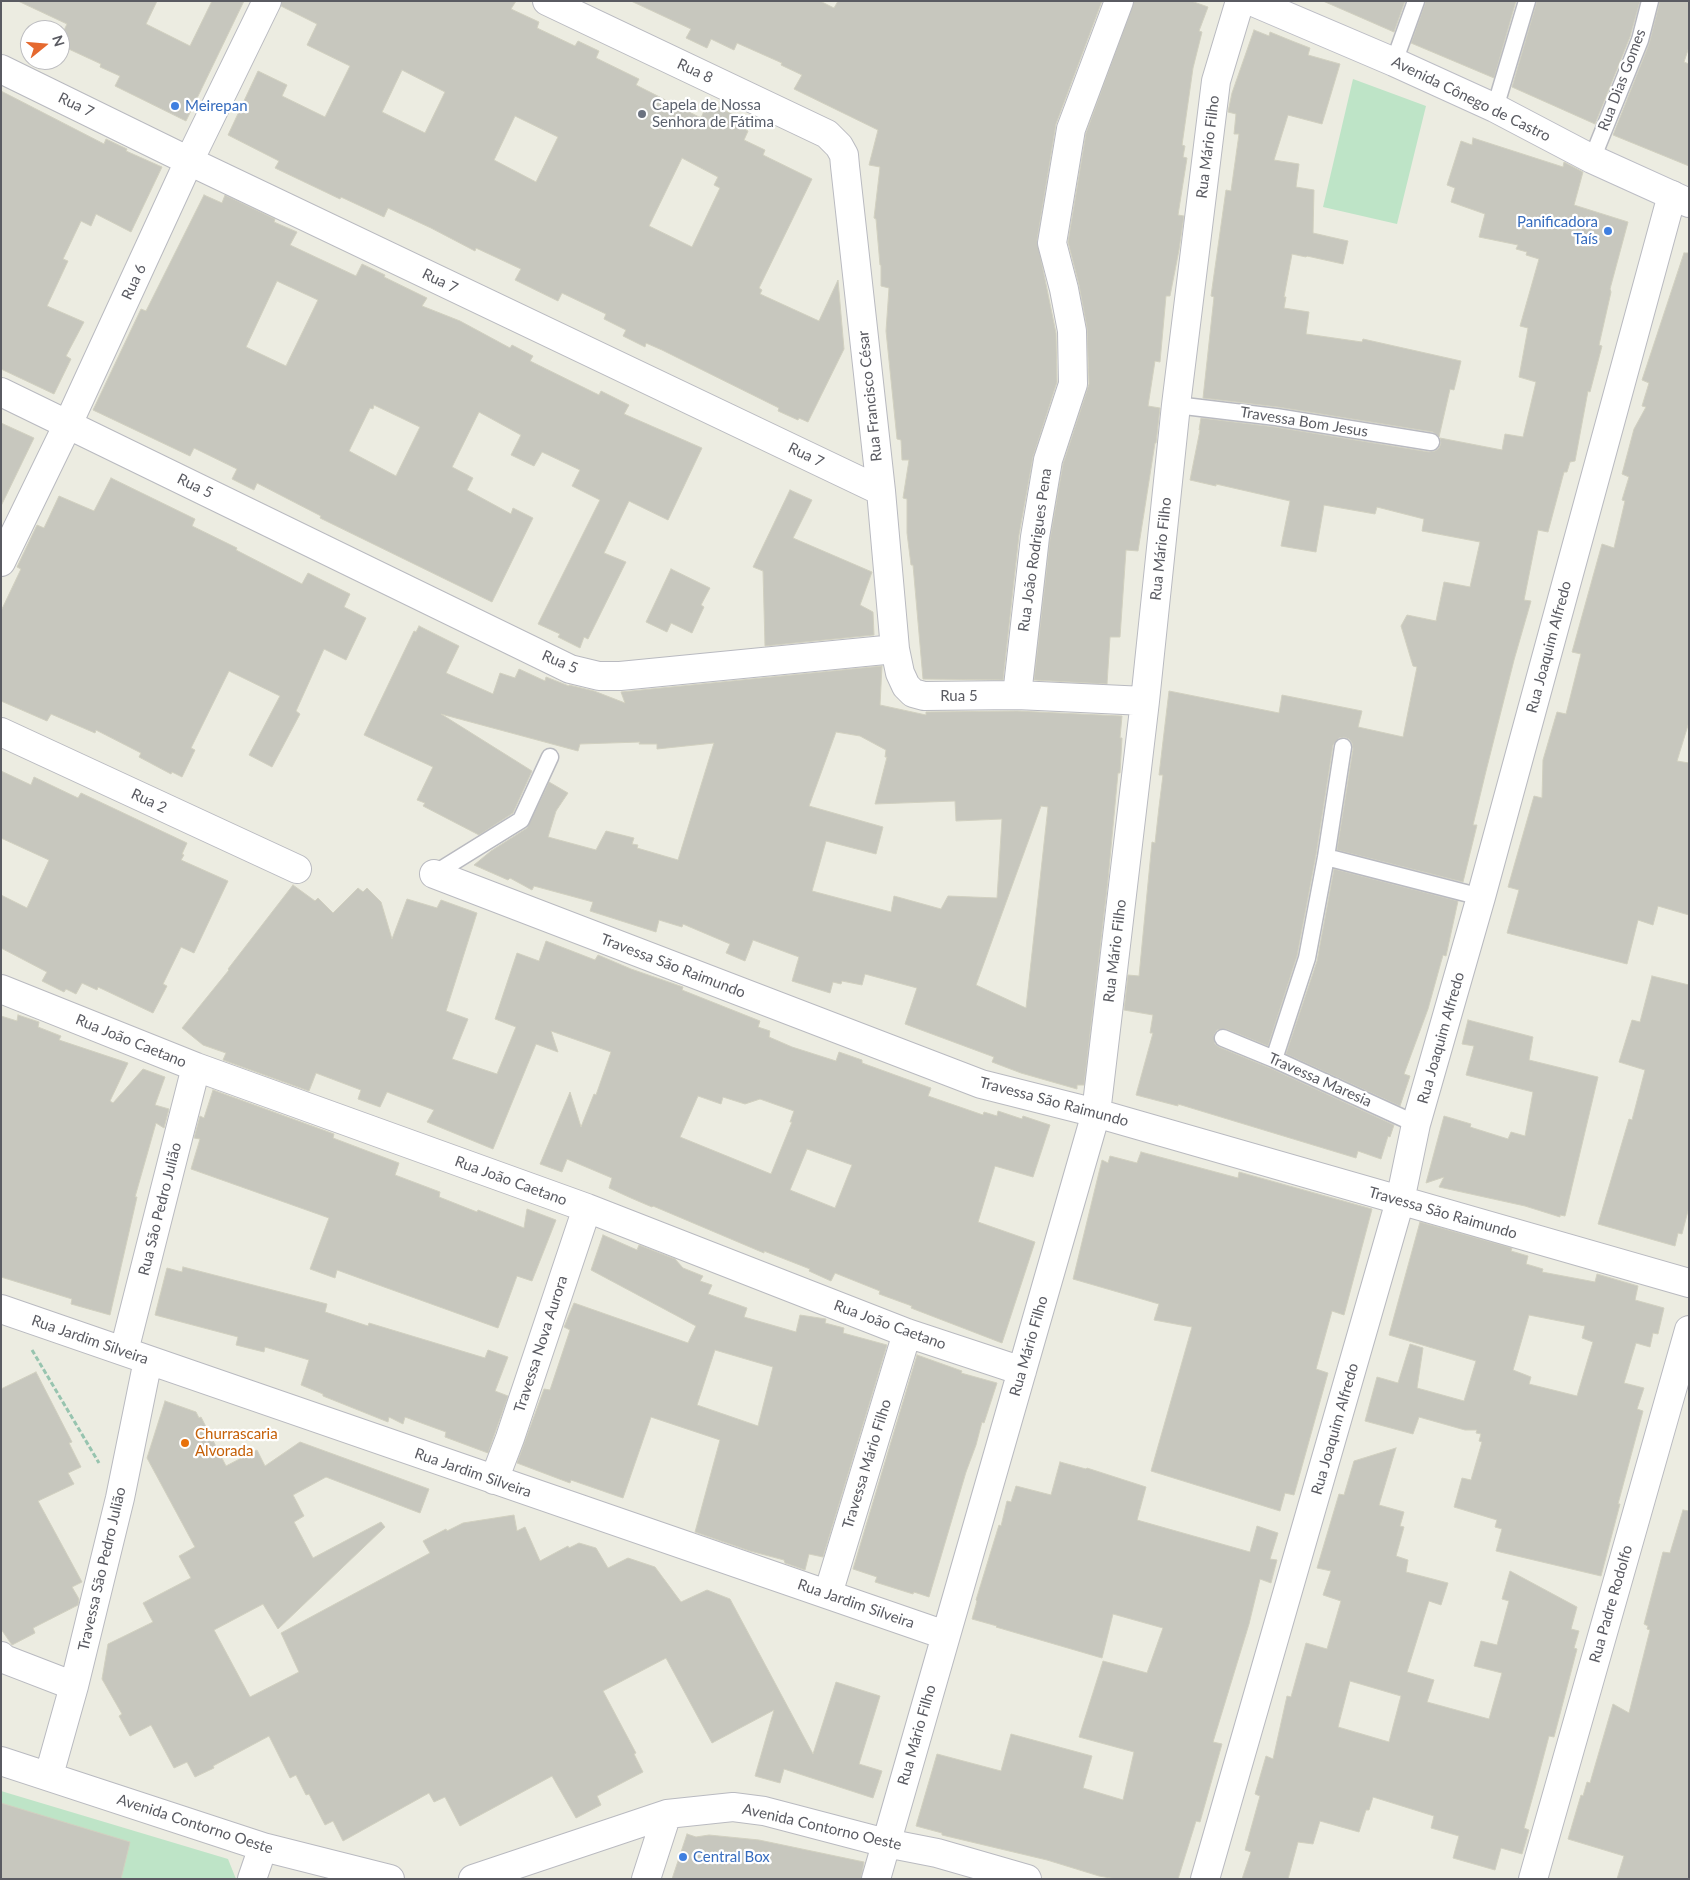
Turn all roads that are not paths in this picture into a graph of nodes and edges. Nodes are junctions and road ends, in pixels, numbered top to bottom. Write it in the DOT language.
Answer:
graph roads {
  1 [pos="266,1"];
  2 [pos="547,1"];
  3 [pos="1119,1"];
  4 [pos="1240,1"];
  5 [pos="1251,1"];
  6 [pos="1416,1"];
  7 [pos="1527,1"];
  8 [pos="1650,1"];
  9 [pos="1394,62"];
  10 [pos="1,69"];
  11 [pos="1495,108"];
  12 [pos="839,146"];
  13 [pos="1592,159"];
  14 [pos="189,161"];
  15 [pos="1680,199"];
  16 [pos="1,392"];
  17 [pos="1176,405"];
  18 [pos="68,424"];
  19 [pos="1431,442"];
  20 [pos="881,491"];
  21 [pos="1,562"];
  22 [pos="895,648"];
  23 [pos="1017,695"];
  24 [pos="1145,701"];
  25 [pos="1,732"];
  26 [pos="1343,747"];
  27 [pos="550,757"];
  28 [pos="1326,857"];
  29 [pos="298,869"];
  30 [pos="434,874"];
  31 [pos="1481,897"];
  32 [pos="1,989"];
  33 [pos="1223,1038"];
  34 [pos="1274,1059"];
  35 [pos="196,1067"];
  36 [pos="1096,1114"];
  37 [pos="1416,1124"];
  38 [pos="1400,1200"];
  39 [pos="586,1208"];
  40 [pos="1689,1283"];
  41 [pos="6,1311"];
  42 [pos="1689,1330"];
  43 [pos="907,1333"];
  44 [pos="136,1356"];
  45 [pos="1022,1371"];
  46 [pos="494,1480"];
  47 [pos="828,1594"];
  48 [pos="945,1635"];
  49 [pos="1,1656"];
  50 [pos="74,1686"];
  51 [pos="1,1761"];
  52 [pos="49,1776"];
  53 [pos="667,1814"];
  54 [pos="886,1843"];
  55 [pos="263,1847"];
  56 [pos="252,1879"];
  57 [pos="390,1879"];
  58 [pos="473,1879"];
  59 [pos="646,1879"];
  60 [pos="876,1879"];
  61 [pos="1027,1879"];
  62 [pos="1205,1879"];
  63 [pos="1533,1879"];
  1 -- 14 [label="street, Rua 6"];
  2 -- 12 [label="street, Rua 8"];
  3 -- 23 [label="street, Rua João Rodrigues Pena"];
  4 -- 17 [label="street, Rua Mário Filho"];
  5 -- 9 [label="street, Avenida Cônego de Castro"];
  6 -- 9 [label="lane"];
  7 -- 11 [label="lane"];
  8 -- 13 [label="lane, Rua Dias Gomes"];
  9 -- 11 [label="street, Avenida Cônego de Castro"];
  10 -- 14 [label="street, Rua 7"];
  11 -- 13 [label="street, Avenida Cônego de Castro"];
  12 -- 20 [label="street, Rua Francisco César"];
  13 -- 15 [label="street, Avenida Cônego de Castro"];
  14 -- 18 [label="street, Rua 6"];
  14 -- 20 [label="street, Rua 7"];
  15 -- 31 [label="street, Rua Joaquim Alfredo"];
  16 -- 18 [label="street, Rua 5"];
  17 -- 19 [label="lane, Travessa Bom Jesus"];
  17 -- 24 [label="street, Rua Mário Filho"];
  18 -- 21 [label="street, Rua 6"];
  18 -- 22 [label="street, Rua 5"];
  20 -- 22 [label="street, Rua Francisco César"];
  22 -- 23 [label="street, Rua 5"];
  23 -- 24 [label="street, Rua 5"];
  24 -- 36 [label="street, Rua Mário Filho"];
  25 -- 29 [label="street, Rua 2"];
  26 -- 28 [label="lane"];
  27 -- 30 [label="lane"];
  28 -- 31 [label="lane"];
  28 -- 34 [label="lane"];
  30 -- 36 [label="street, Travessa São Raimundo"];
  31 -- 37 [label="street, Rua Joaquim Alfredo"];
  32 -- 35 [label="street, Rua João Caetano"];
  33 -- 34 [label="lane, Travessa Maresia"];
  34 -- 37 [label="lane, Travessa Maresia"];
  35 -- 39 [label="street, Rua João Caetano"];
  35 -- 44 [label="street, Rua São Pedro Julião"];
  36 -- 38 [label="street, Travessa São Raimundo"];
  36 -- 45 [label="street, Rua Mário Filho"];
  37 -- 38 [label="street, Rua Joaquim Alfredo"];
  38 -- 40 [label="street, Travessa São Raimundo"];
  38 -- 62 [label="street, Rua Joaquim Alfredo"];
  39 -- 43 [label="street, Rua João Caetano"];
  39 -- 46 [label="street, Travessa Nova Aurora"];
  41 -- 44 [label="street, Rua Jardim Silveira"];
  42 -- 63 [label="street, Rua Padre Rodolfo"];
  43 -- 45 [label="street, Rua João Caetano"];
  43 -- 47 [label="street, Travessa Mário Filho"];
  44 -- 46 [label="street, Rua Jardim Silveira"];
  44 -- 50 [label="street, Travessa São Pedro Julião"];
  45 -- 48 [label="street, Rua Mário Filho"];
  46 -- 47 [label="street, Rua Jardim Silveira"];
  47 -- 48 [label="street, Rua Jardim Silveira"];
  48 -- 54 [label="street, Rua Mário Filho"];
  49 -- 50 [label="street"];
  50 -- 52 [label="street, Travessa São Pedro Julião"];
  51 -- 52 [label="street, Avenida Contorno Oeste"];
  52 -- 55 [label="street, Avenida Contorno Oeste"];
  53 -- 54 [label="street, Avenida Contorno Oeste"];
  53 -- 58 [label="street, Avenida Contorno Oeste"];
  53 -- 59 [label="street"];
  54 -- 60 [label="street, Rua Mário Filho"];
  54 -- 61 [label="street, Avenida Contorno Oeste"];
  55 -- 56 [label="street"];
  55 -- 57 [label="street, Avenida Contorno Oeste"];
}
